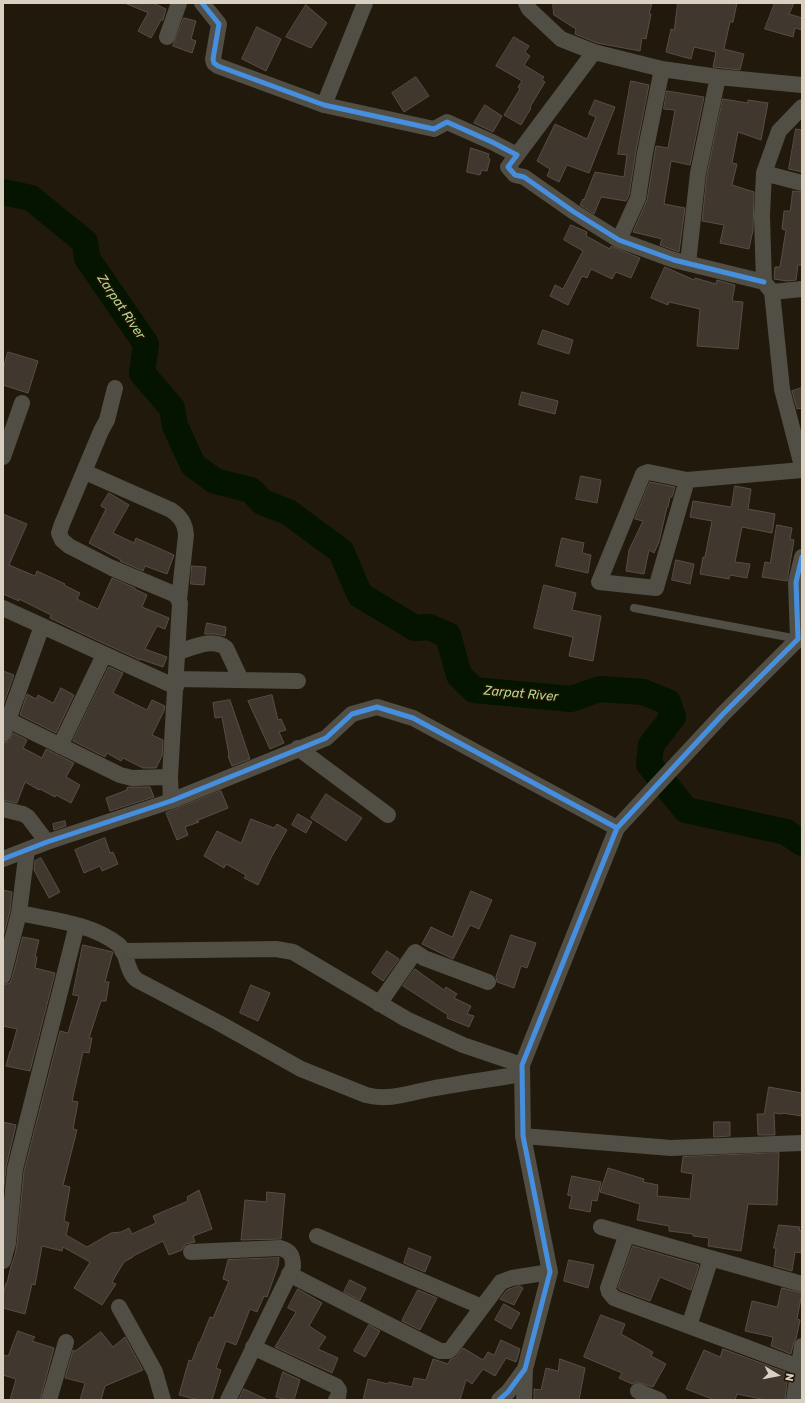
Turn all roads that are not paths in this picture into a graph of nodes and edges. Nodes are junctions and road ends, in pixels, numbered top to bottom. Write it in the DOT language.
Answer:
graph roads {
  1 [pos="179,3"];
  2 [pos="202,3"];
  3 [pos="365,3"];
  4 [pos="526,3"];
  5 [pos="167,37"];
  6 [pos="594,52"];
  7 [pos="662,69"];
  8 [pos="718,77"];
  9 [pos="802,85"];
  10 [pos="324,105"];
  11 [pos="802,106"];
  12 [pos="517,155"];
  13 [pos="764,173"];
  14 [pos="802,183"];
  15 [pos="620,240"];
  16 [pos="688,263"];
  17 [pos="768,287"];
  18 [pos="802,289"];
  19 [pos="115,388"];
  20 [pos="22,403"];
  21 [pos="3,457"];
  22 [pos="802,466"];
  23 [pos="802,470"];
  24 [pos="84,472"];
  25 [pos="687,480"];
  26 [pos="802,557"];
  27 [pos="799,582"];
  28 [pos="179,600"];
  29 [pos="3,608"];
  30 [pos="634,608"];
  31 [pos="42,626"];
  32 [pos="798,639"];
  33 [pos="178,652"];
  34 [pos="104,655"];
  35 [pos="242,680"];
  36 [pos="298,681"];
  37 [pos="176,683"];
  38 [pos="5,727"];
  39 [pos="60,746"];
  40 [pos="298,748"];
  41 [pos="170,777"];
  42 [pos="170,801"];
  43 [pos="3,809"];
  44 [pos="388,815"];
  45 [pos="617,828"];
  46 [pos="47,842"];
  47 [pos="27,850"];
  48 [pos="3,859"];
  49 [pos="19,913"];
  50 [pos="77,925"];
  51 [pos="122,951"];
  52 [pos="3,976"];
  53 [pos="488,982"];
  54 [pos="379,1004"];
  55 [pos="522,1070"];
  56 [pos="523,1136"];
  57 [pos="802,1143"];
  58 [pos="9,1168"];
  59 [pos="601,1227"];
  60 [pos="627,1234"];
  61 [pos="317,1236"];
  62 [pos="5,1242"];
  63 [pos="191,1252"];
  64 [pos="711,1258"];
  65 [pos="3,1261"];
  66 [pos="550,1272"];
  67 [pos="290,1274"];
  68 [pos="802,1284"];
  69 [pos="119,1307"];
  70 [pos="482,1307"];
  71 [pos="689,1326"];
  72 [pos="66,1342"];
  73 [pos="802,1346"];
  74 [pos="253,1348"];
  75 [pos="799,1367"];
  76 [pos="525,1369"];
  77 [pos="638,1391"];
  78 [pos="49,1400"];
  79 [pos="163,1400"];
  80 [pos="228,1400"];
  81 [pos="336,1400"];
  82 [pos="499,1400"];
  83 [pos="524,1400"];
  84 [pos="659,1400"];
  85 [pos="796,1400"];
  1 -- 5 [label="street"];
  2 -- 10 [label="street"];
  3 -- 10 [label="street"];
  4 -- 6 [label="street"];
  6 -- 7 [label="street"];
  6 -- 12 [label="street"];
  7 -- 8 [label="street"];
  7 -- 15 [label="street"];
  8 -- 9 [label="street"];
  8 -- 16 [label="street"];
  10 -- 12 [label="street"];
  11 -- 13 [label="street"];
  12 -- 15 [label="street"];
  13 -- 14 [label="street"];
  13 -- 17 [label="street"];
  15 -- 16 [label="street"];
  16 -- 17 [label="street"];
  17 -- 18 [label="street"];
  17 -- 22 [label="street"];
  19 -- 24 [label="street"];
  20 -- 21 [label="street"];
  23 -- 25 [label="street"];
  24 -- 28 [label="street"];
  24 -- 28 [label="street"];
  25 -- 25 [label="street"];
  26 -- 27 [label="street"];
  27 -- 32 [label="street"];
  28 -- 33 [label="street"];
  29 -- 31 [label="street"];
  30 -- 32 [label="lane"];
  31 -- 34 [label="street"];
  31 -- 38 [label="street"];
  32 -- 45 [label="street"];
  33 -- 35 [label="street"];
  33 -- 37 [label="street"];
  34 -- 37 [label="street"];
  34 -- 39 [label="street"];
  35 -- 36 [label="street"];
  35 -- 37 [label="street"];
  37 -- 41 [label="street"];
  38 -- 39 [label="street"];
  39 -- 41 [label="street"];
  40 -- 42 [label="street"];
  40 -- 44 [label="street"];
  40 -- 45 [label="street"];
  41 -- 42 [label="street"];
  42 -- 46 [label="street"];
  43 -- 46 [label="street"];
  45 -- 55 [label="street"];
  46 -- 47 [label="street"];
  47 -- 48 [label="street"];
  47 -- 49 [label="street"];
  49 -- 50 [label="street"];
  49 -- 52 [label="street"];
  50 -- 51 [label="street"];
  50 -- 58 [label="street"];
  51 -- 54 [label="street"];
  51 -- 55 [label="street"];
  53 -- 54 [label="street"];
  54 -- 55 [label="street"];
  55 -- 56 [label="street"];
  56 -- 57 [label="street"];
  56 -- 66 [label="street"];
  58 -- 62 [label="street"];
  59 -- 60 [label="street"];
  60 -- 64 [label="street"];
  60 -- 71 [label="street"];
  61 -- 70 [label="street"];
  62 -- 65 [label="street"];
  63 -- 67 [label="street"];
  64 -- 68 [label="street"];
  64 -- 71 [label="street"];
  66 -- 70 [label="street"];
  66 -- 76 [label="street"];
  67 -- 70 [label="street"];
  67 -- 74 [label="street"];
  69 -- 79 [label="street"];
  71 -- 75 [label="street"];
  72 -- 78 [label="street"];
  73 -- 75 [label="street"];
  74 -- 80 [label="street"];
  74 -- 81 [label="street"];
  75 -- 85 [label="street"];
  76 -- 82 [label="street"];
  76 -- 83 [label="street"];
  77 -- 84 [label="street"];
}
